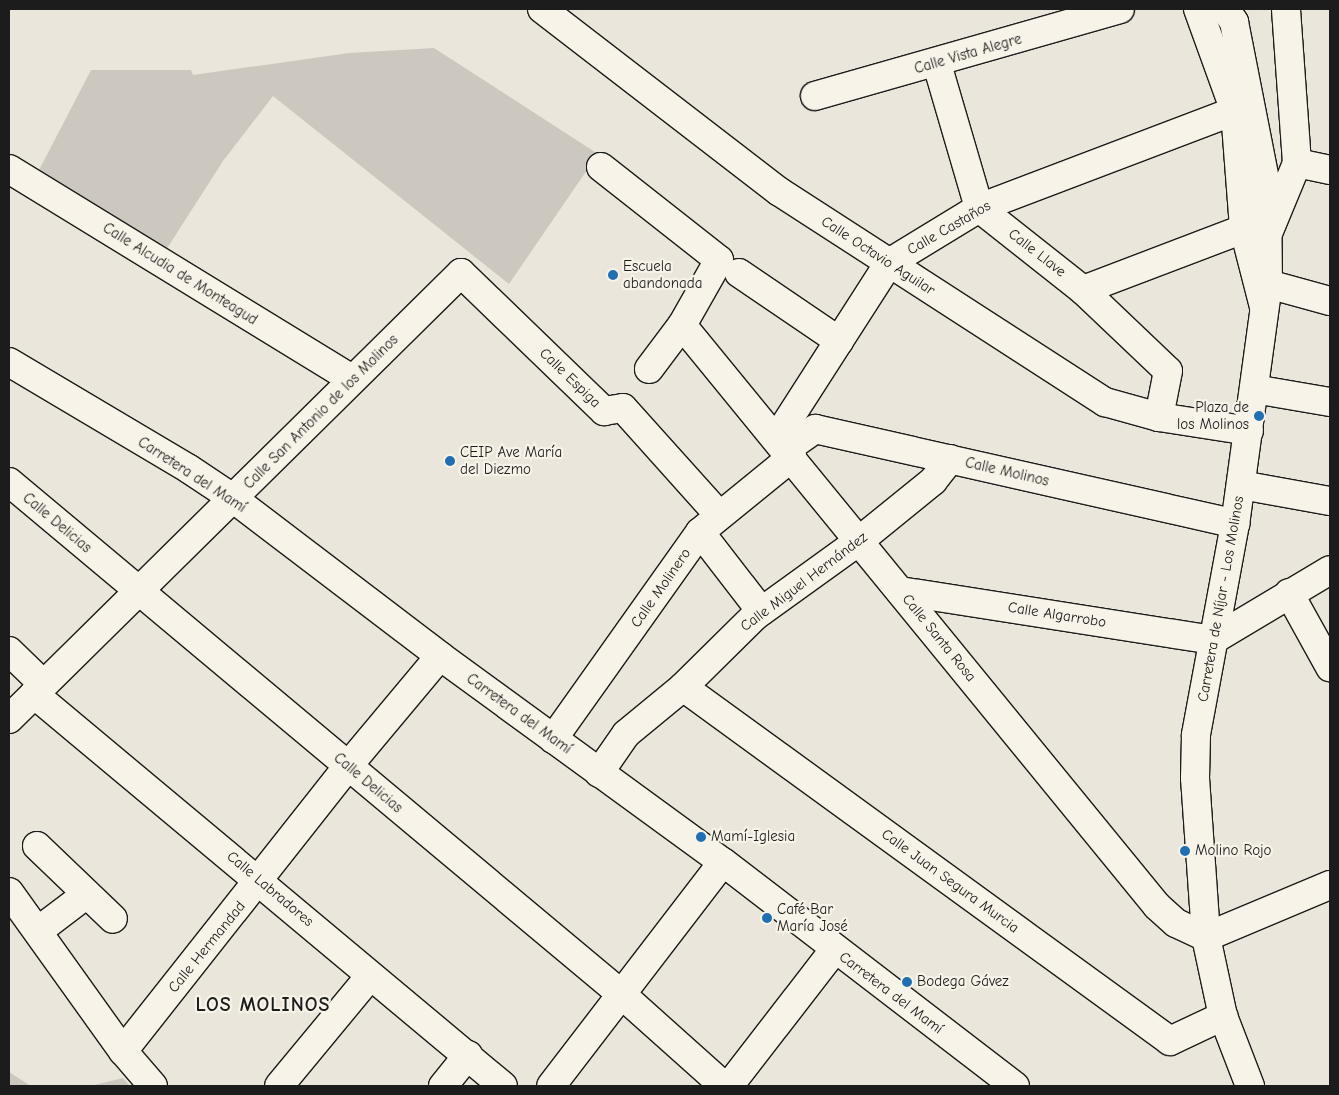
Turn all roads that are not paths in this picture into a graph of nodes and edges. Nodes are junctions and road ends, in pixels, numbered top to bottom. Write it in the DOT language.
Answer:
graph roads {
  1 [pos="542,9"];
  2 [pos="1120,9"];
  3 [pos="1198,9"];
  4 [pos="1286,9"];
  5 [pos="1232,13"];
  6 [pos="938,64"];
  7 [pos="816,96"];
  8 [pos="1242,110"];
  9 [pos="1297,163"];
  10 [pos="602,167"];
  11 [pos="9,169"];
  12 [pos="1330,170"];
  13 [pos="979,208"];
  14 [pos="1257,230"];
  15 [pos="890,263"];
  16 [pos="461,273"];
  17 [pos="739,273"];
  18 [pos="1083,290"];
  19 [pos="1266,296"];
  20 [pos="1330,300"];
  21 [pos="682,325"];
  22 [pos="839,341"];
  23 [pos="9,362"];
  24 [pos="649,369"];
  25 [pos="352,379"];
  26 [pos="1254,389"];
  27 [pos="1330,402"];
  28 [pos="1159,417"];
  29 [pos="1249,431"];
  30 [pos="784,449"];
  31 [pos="950,459"];
  32 [pos="9,482"];
  33 [pos="1241,485"];
  34 [pos="234,499"];
  35 [pos="1330,501"];
  36 [pos="710,524"];
  37 [pos="1235,524"];
  38 [pos="859,541"];
  39 [pos="1330,570"];
  40 [pos="900,591"];
  41 [pos="139,592"];
  42 [pos="1289,593"];
  43 [pos="761,612"];
  44 [pos="1213,640"];
  45 [pos="9,651"];
  46 [pos="440,656"];
  47 [pos="1330,667"];
  48 [pos="683,686"];
  49 [pos="38,689"];
  50 [pos="9,719"];
  51 [pos="553,739"];
  52 [pos="348,766"];
  53 [pos="599,773"];
  54 [pos="37,846"];
  55 [pos="723,862"];
  56 [pos="261,880"];
  57 [pos="1330,885"];
  58 [pos="9,892"];
  59 [pos="87,894"];
  60 [pos="113,920"];
  61 [pos="38,931"];
  62 [pos="1206,938"];
  63 [pos="834,950"];
  64 [pos="370,976"];
  65 [pos="620,993"];
  66 [pos="1223,1016"];
  67 [pos="123,1051"];
  68 [pos="468,1055"];
  69 [pos="153,1086"];
  70 [pos="279,1086"];
  71 [pos="444,1086"];
  72 [pos="503,1086"];
  73 [pos="551,1086"];
  74 [pos="724,1086"];
  75 [pos="730,1086"];
  76 [pos="1015,1086"];
  77 [pos="1250,1086"];
  1 -- 15 [label="street, Calle Octavio Aguilar"];
  2 -- 6 [label="street, Calle Vista Alegre"];
  3 -- 8 [label="street"];
  4 -- 9 [label="street"];
  5 -- 8 [label="street"];
  6 -- 7 [label="street, Calle Vista Alegre"];
  6 -- 13 [label="street"];
  8 -- 13 [label="street, Calle Castaños"];
  8 -- 14 [label="street, Carretera de Níjar - Los Molinos"];
  9 -- 12 [label="street"];
  9 -- 14 [label="street"];
  10 -- 21 [label="street"];
  11 -- 25 [label="street, Calle Alcudia de Monteagud"];
  13 -- 15 [label="street, Calle Castaños"];
  13 -- 18 [label="street, Calle Llave"];
  14 -- 18 [label="street"];
  14 -- 19 [label="street, Carretera de Níjar - Los Molinos"];
  15 -- 22 [label="street, Calle Castaños"];
  15 -- 28 [label="street, Calle Octavio Aguilar"];
  16 -- 25 [label="street, Calle San Antonio de los Molinos"];
  16 -- 36 [label="street, Calle Espiga"];
  17 -- 22 [label="street"];
  18 -- 28 [label="street, Calle Llave"];
  19 -- 20 [label="street"];
  19 -- 26 [label="street, Carretera de Níjar - Los Molinos"];
  21 -- 24 [label="street"];
  21 -- 30 [label="street, Calle Santa Rosa"];
  22 -- 30 [label="street, Calle Castaños"];
  23 -- 34 [label="street, Carretera del Mamí"];
  25 -- 34 [label="street, Calle San Antonio de los Molinos"];
  26 -- 27 [label="street"];
  26 -- 29 [label="street, Carretera de Níjar - Los Molinos"];
  28 -- 29 [label="street, Calle Octavio Aguilar"];
  29 -- 33 [label="street, Carretera de Níjar - Los Molinos"];
  30 -- 31 [label="street, Calle Molinos"];
  30 -- 36 [label="street, Calle Molinero"];
  30 -- 38 [label="street, Calle Santa Rosa"];
  31 -- 37 [label="street, Calle Molinos"];
  31 -- 38 [label="street, Calle Miguel Hernández"];
  32 -- 41 [label="street, Calle Delicias"];
  33 -- 35 [label="street"];
  33 -- 37 [label="street, Carretera de Níjar - Los Molinos"];
  34 -- 41 [label="street, Calle San Antonio de los Molinos"];
  34 -- 46 [label="street, Carretera del Mamí"];
  36 -- 43 [label="street"];
  36 -- 51 [label="street, Calle Molinero"];
  37 -- 44 [label="street, Carretera de Níjar - Los Molinos"];
  38 -- 40 [label="street, Calle Santa Rosa"];
  38 -- 43 [label="street, Calle Miguel Hernández"];
  39 -- 42 [label="street"];
  40 -- 44 [label="street, Calle Algarrobo"];
  40 -- 62 [label="street, Calle Santa Rosa"];
  41 -- 49 [label="street, Calle San Antonio de los Molinos"];
  41 -- 52 [label="street, Calle Delicias"];
  42 -- 44 [label="street"];
  42 -- 47 [label="street"];
  43 -- 48 [label="street, Calle Miguel Hernández"];
  44 -- 62 [label="street, Carretera de Níjar - Los Molinos"];
  45 -- 49 [label="street, Calle Labradores"];
  46 -- 51 [label="street, Carretera del Mamí"];
  46 -- 52 [label="street, Calle Hermandad"];
  48 -- 53 [label="street, Calle Miguel Hernández"];
  48 -- 66 [label="street, Calle Juan Segura Murcia"];
  49 -- 50 [label="street, Calle San Antonio de los Molinos"];
  49 -- 56 [label="street, Calle Labradores"];
  51 -- 53 [label="street, Carretera del Mamí"];
  52 -- 56 [label="street, Calle Hermandad"];
  52 -- 65 [label="street, Calle Delicias"];
  53 -- 55 [label="street, Carretera del Mamí"];
  54 -- 59 [label="street"];
  55 -- 63 [label="street, Carretera del Mamí"];
  55 -- 65 [label="street"];
  56 -- 64 [label="street, Calle Labradores"];
  56 -- 67 [label="street, Calle Hermandad"];
  57 -- 62 [label="street"];
  58 -- 61 [label="street"];
  59 -- 60 [label="street"];
  59 -- 61 [label="street"];
  61 -- 67 [label="street"];
  62 -- 66 [label="street, Carretera de Níjar - Los Molinos"];
  63 -- 75 [label="street"];
  63 -- 76 [label="street, Carretera del Mamí"];
  64 -- 68 [label="street, Calle Labradores"];
  64 -- 70 [label="street"];
  65 -- 73 [label="street"];
  65 -- 74 [label="street, Calle Delicias"];
  66 -- 77 [label="street, Carretera de Níjar - Los Molinos"];
  67 -- 69 [label="street"];
  68 -- 71 [label="street"];
  68 -- 72 [label="street, Calle Labradores"];
}
